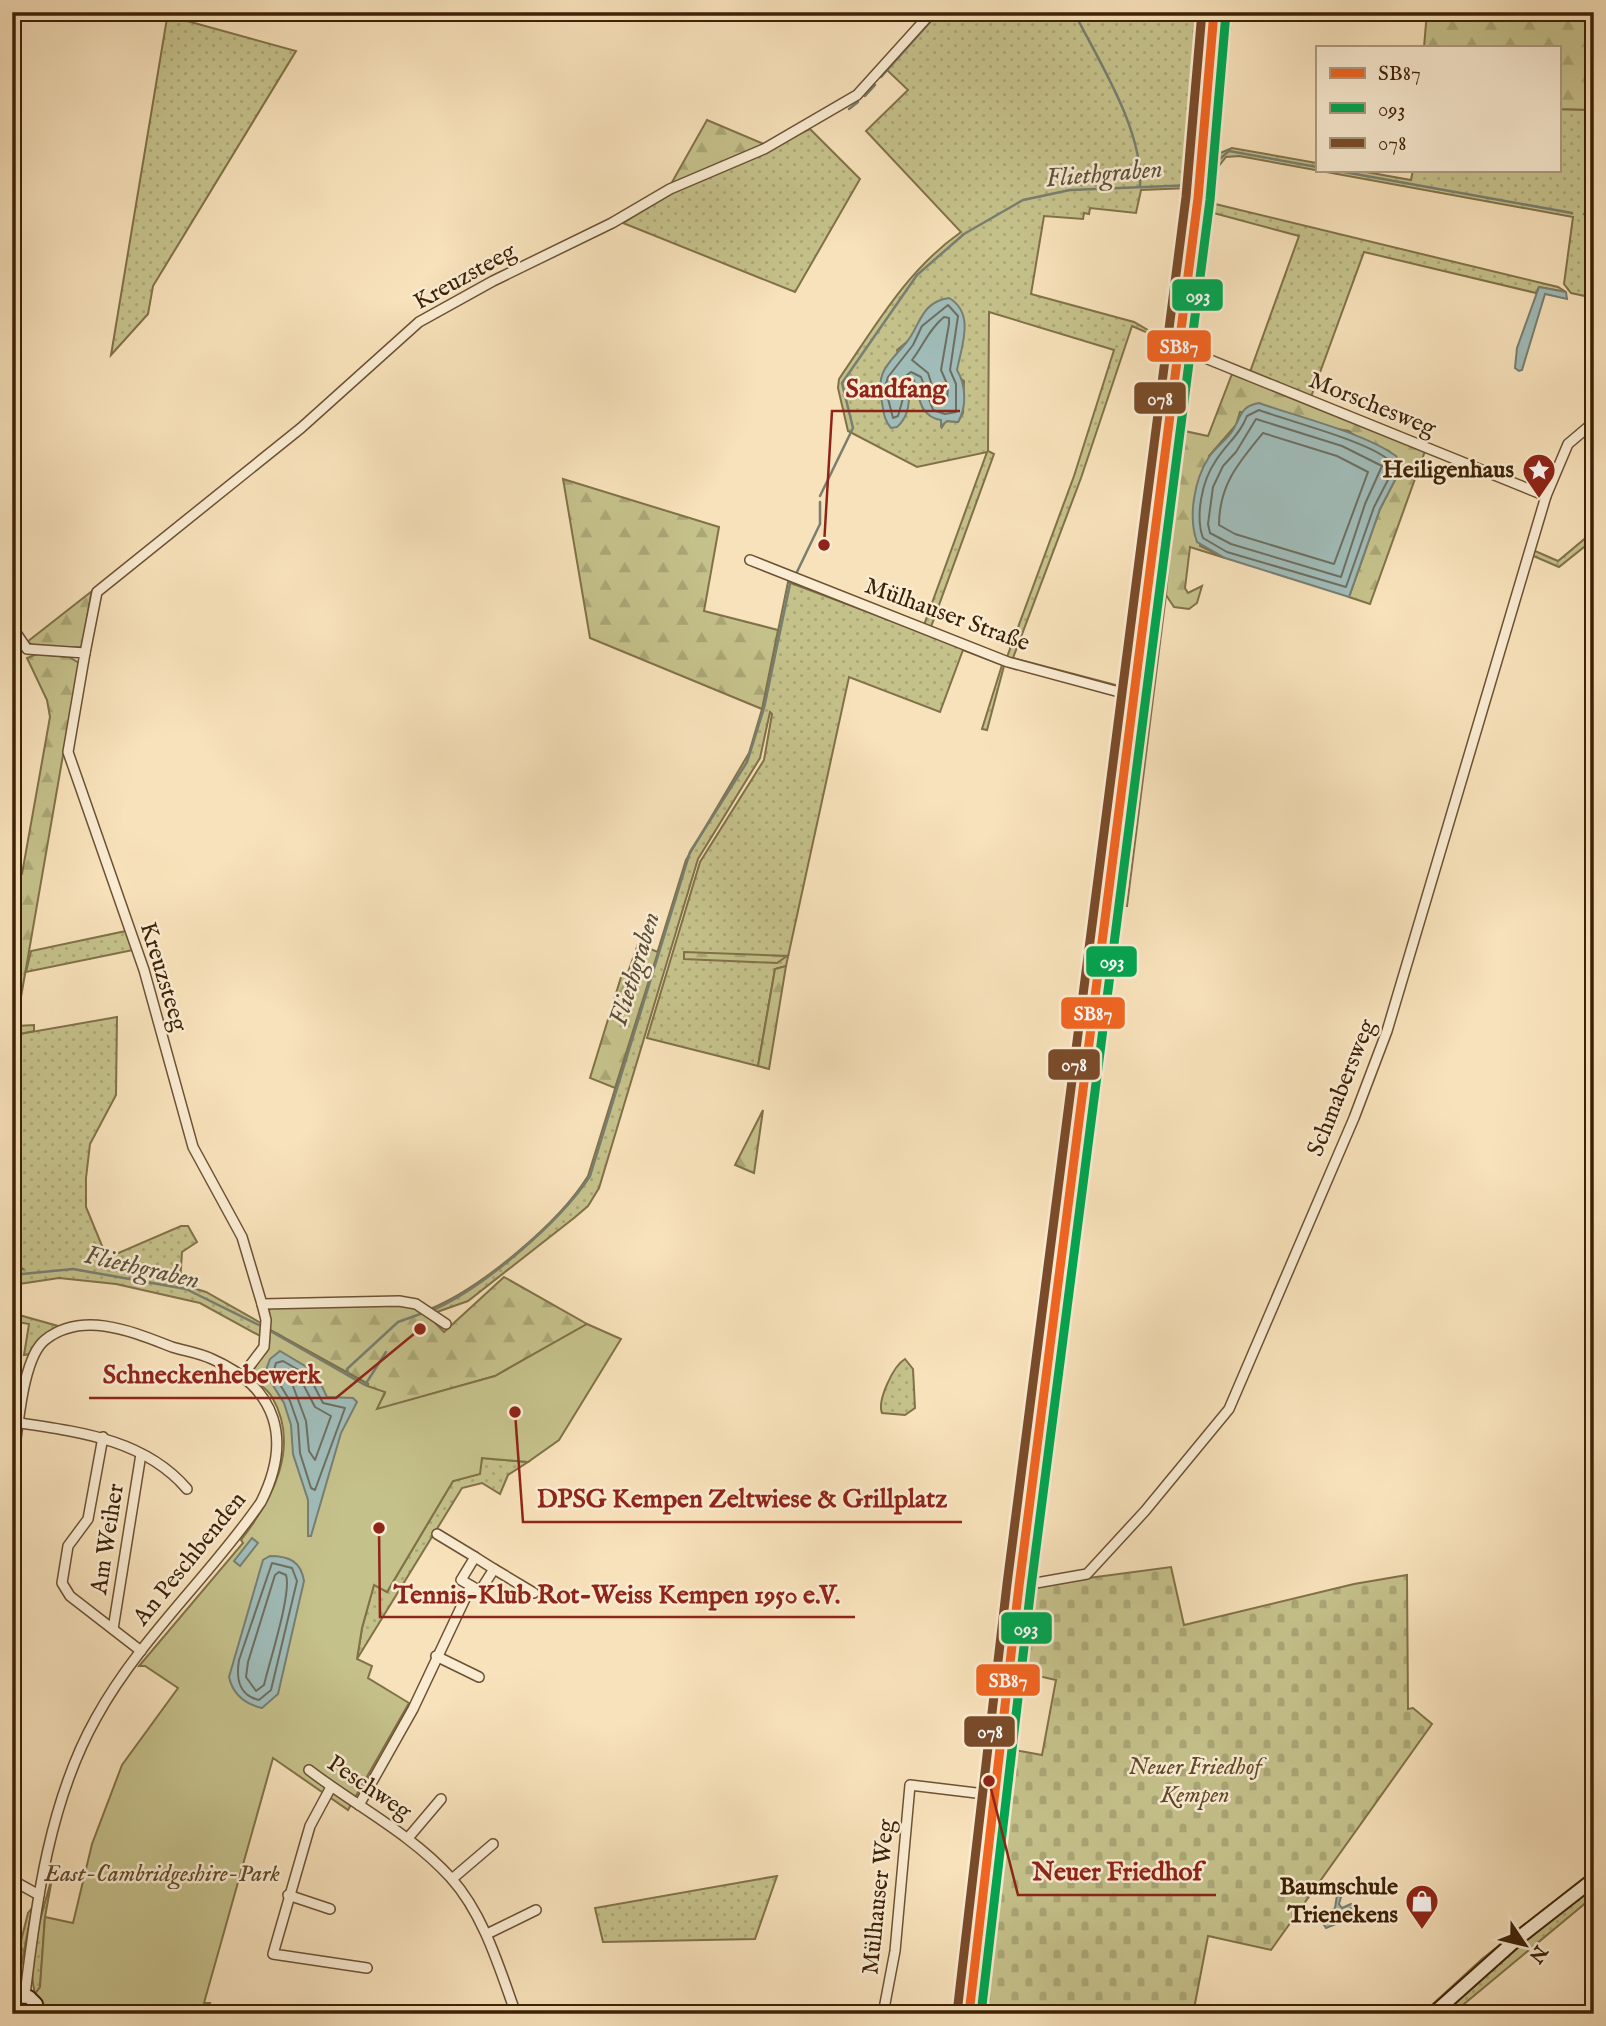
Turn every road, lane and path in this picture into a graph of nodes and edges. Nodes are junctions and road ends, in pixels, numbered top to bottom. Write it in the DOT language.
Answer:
graph roads {
  1 [pos="932,12"];
  2 [pos="1214,12"];
  3 [pos="1180,345"];
  4 [pos="1594,422"];
  5 [pos="1546,496"];
  6 [pos="750,560"];
  7 [pos="12,627"];
  8 [pos="85,653"];
  9 [pos="1134,696"];
  10 [pos="262,1304"];
  11 [pos="446,1324"];
  12 [pos="242,1376"];
  13 [pos="20,1423"];
  14 [pos="103,1437"];
  15 [pos="141,1454"];
  16 [pos="12,1466"];
  17 [pos="187,1489"];
  18 [pos="437,1534"];
  19 [pos="475,1557"];
  20 [pos="494,1569"];
  21 [pos="471,1586"];
  22 [pos="1019,1586"];
  23 [pos="534,1593"];
  24 [pos="70,1596"];
  25 [pos="113,1629"];
  26 [pos="141,1651"];
  27 [pos="436,1656"];
  28 [pos="479,1677"];
  29 [pos="309,1770"];
  30 [pos="331,1787"];
  31 [pos="993,1795"];
  32 [pos="441,1799"];
  33 [pos="359,1804"];
  34 [pos="408,1838"];
  35 [pos="493,1844"];
  36 [pos="452,1879"];
  37 [pos="1594,1879"];
  38 [pos="12,1880"];
  39 [pos="39,1895"];
  40 [pos="288,1895"];
  41 [pos="330,1909"];
  42 [pos="537,1910"];
  43 [pos="487,1934"];
  44 [pos="367,1968"];
  45 [pos="18,1996"];
  46 [pos="38,2014"];
  47 [pos="516,2014"];
  48 [pos="883,2014"];
  49 [pos="969,2014"];
  50 [pos="1433,2014"];
  1 -- 8 [label="street, Kreuzsteeg"];
  2 -- 3 [label="street"];
  3 -- 5 [label="street, Morschesweg"];
  3 -- 9 [label="street"];
  4 -- 5 [label="street"];
  5 -- 22 [label="street, Schmabersweg"];
  6 -- 9 [label="street, Mülhauser Straße"];
  7 -- 8 [label="street"];
  8 -- 10 [label="street, Kreuzsteeg"];
  9 -- 22 [label="street"];
  10 -- 11 [label="street"];
  10 -- 12 [label="street, Kreuzsteeg"];
  12 -- 13 [label="street, An Peschbenden"];
  12 -- 26 [label="street, An Peschbenden"];
  13 -- 14 [label="street, Am Weiher"];
  13 -- 16 [label="street, An Peschbenden"];
  14 -- 15 [label="street, Am Weiher"];
  14 -- 24 [label="street, Am Weiher"];
  15 -- 17 [label="street, Am Weiher"];
  15 -- 25 [label="street, Am Weiher"];
  18 -- 19 [label="street"];
  19 -- 20 [label="street"];
  19 -- 21 [label="street"];
  20 -- 21 [label="street"];
  20 -- 23 [label="street"];
  21 -- 27 [label="street"];
  22 -- 31 [label="street"];
  24 -- 25 [label="street, An Peschbenden"];
  25 -- 26 [label="street, An Peschbenden"];
  26 -- 39 [label="street, An Peschbenden"];
  27 -- 28 [label="street"];
  27 -- 33 [label="street"];
  29 -- 30 [label="street, Peschweg"];
  30 -- 33 [label="street, Peschweg"];
  30 -- 40 [label="street"];
  31 -- 48 [label="street, Mülhauser Weg"];
  31 -- 49 [label="street"];
  32 -- 34 [label="street, Peschweg"];
  33 -- 34 [label="street, Peschweg"];
  34 -- 36 [label="street, Peschweg"];
  35 -- 36 [label="street"];
  36 -- 43 [label="street, Peschweg"];
  37 -- 50 [label="street"];
  38 -- 39 [label="street"];
  39 -- 45 [label="street, An Peschbenden"];
  40 -- 41 [label="street"];
  40 -- 44 [label="street"];
  42 -- 43 [label="street"];
  43 -- 47 [label="street, Peschweg"];
  45 -- 46 [label="street"];
}
